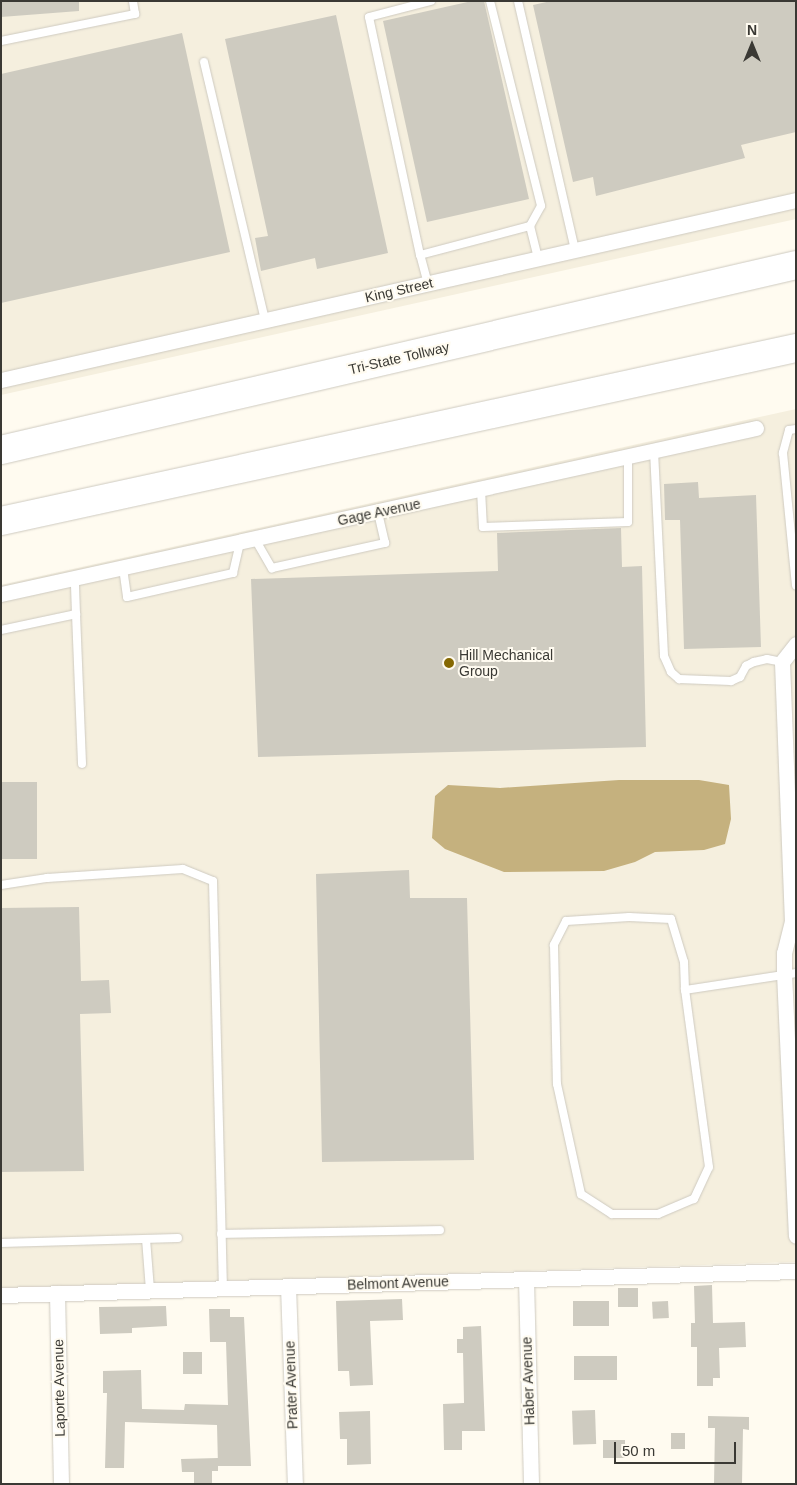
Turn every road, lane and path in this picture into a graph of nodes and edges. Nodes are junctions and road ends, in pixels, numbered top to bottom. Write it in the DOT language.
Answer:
graph roads {
  1 [pos="133,1"];
  2 [pos="431,1"];
  3 [pos="490,1"];
  4 [pos="518,1"];
  5 [pos="1,41"];
  6 [pos="204,62"];
  7 [pos="796,200"];
  8 [pos="530,226"];
  9 [pos="576,250"];
  10 [pos="420,254"];
  11 [pos="538,259"];
  12 [pos="796,265"];
  13 [pos="428,284"];
  14 [pos="265,320"];
  15 [pos="796,348"];
  16 [pos="1,380"];
  17 [pos="756,428"];
  18 [pos="796,429"];
  19 [pos="1,450"];
  20 [pos="654,451"];
  21 [pos="628,457"];
  22 [pos="482,490"];
  23 [pos="378,513"];
  24 [pos="1,521"];
  25 [pos="247,541"];
  26 [pos="123,568"];
  27 [pos="75,578"];
  28 [pos="796,585"];
  29 [pos="1,594"];
  30 [pos="76,614"];
  31 [pos="1,630"];
  32 [pos="796,644"];
  33 [pos="782,662"];
  34 [pos="82,764"];
  35 [pos="1,884"];
  36 [pos="794,921"];
  37 [pos="790,953"];
  38 [pos="790,973"];
  39 [pos="685,990"];
  40 [pos="440,1230"];
  41 [pos="221,1234"];
  42 [pos="796,1236"];
  43 [pos="178,1238"];
  44 [pos="146,1239"];
  45 [pos="1,1243"];
  46 [pos="796,1271"];
  47 [pos="526,1279"];
  48 [pos="288,1286"];
  49 [pos="222,1288"];
  50 [pos="150,1290"];
  51 [pos="57,1293"];
  52 [pos="1,1295"];
  53 [pos="61,1484"];
  54 [pos="294,1484"];
  55 [pos="531,1484"];
  1 -- 5 [label="lane"];
  2 -- 10 [label="lane"];
  3 -- 8 [label="lane"];
  4 -- 9 [label="lane"];
  6 -- 14 [label="lane"];
  7 -- 9 [label="street, King Street"];
  8 -- 10 [label="lane"];
  8 -- 11 [label="lane"];
  9 -- 11 [label="street, King Street"];
  10 -- 13 [label="lane"];
  11 -- 13 [label="street, King Street"];
  12 -- 19 [label="highway, Tri-State Tollway"];
  13 -- 14 [label="street, King Street"];
  14 -- 16 [label="street, King Street"];
  15 -- 24 [label="highway"];
  17 -- 20 [label="street, Gage Avenue"];
  18 -- 28 [label="lane"];
  20 -- 21 [label="street, Gage Avenue"];
  20 -- 33 [label="lane"];
  21 -- 22 [label="street, Gage Avenue"];
  21 -- 22 [label="lane"];
  22 -- 23 [label="street, Gage Avenue"];
  23 -- 25 [label="street, Gage Avenue"];
  23 -- 25 [label="lane"];
  25 -- 26 [label="street, Gage Avenue"];
  25 -- 26 [label="lane"];
  26 -- 27 [label="street, Gage Avenue"];
  27 -- 29 [label="street, Gage Avenue"];
  27 -- 30 [label="lane"];
  30 -- 31 [label="lane"];
  30 -- 34 [label="lane"];
  32 -- 33 [label="street"];
  33 -- 36 [label="street"];
  35 -- 41 [label="lane"];
  36 -- 37 [label="street"];
  37 -- 38 [label="street"];
  38 -- 39 [label="lane"];
  38 -- 42 [label="street"];
  39 -- 39 [label="lane"];
  40 -- 41 [label="lane"];
  41 -- 49 [label="lane"];
  43 -- 44 [label="lane"];
  44 -- 45 [label="lane"];
  44 -- 50 [label="lane"];
  46 -- 47 [label="street, Belmont Avenue"];
  47 -- 48 [label="street, Belmont Avenue"];
  47 -- 55 [label="street, Haber Avenue"];
  48 -- 49 [label="street, Belmont Avenue"];
  48 -- 54 [label="street, Prater Avenue"];
  49 -- 50 [label="street, Belmont Avenue"];
  50 -- 51 [label="street, Belmont Avenue"];
  51 -- 52 [label="street, Belmont Avenue"];
  51 -- 53 [label="street, Laporte Avenue"];
}
